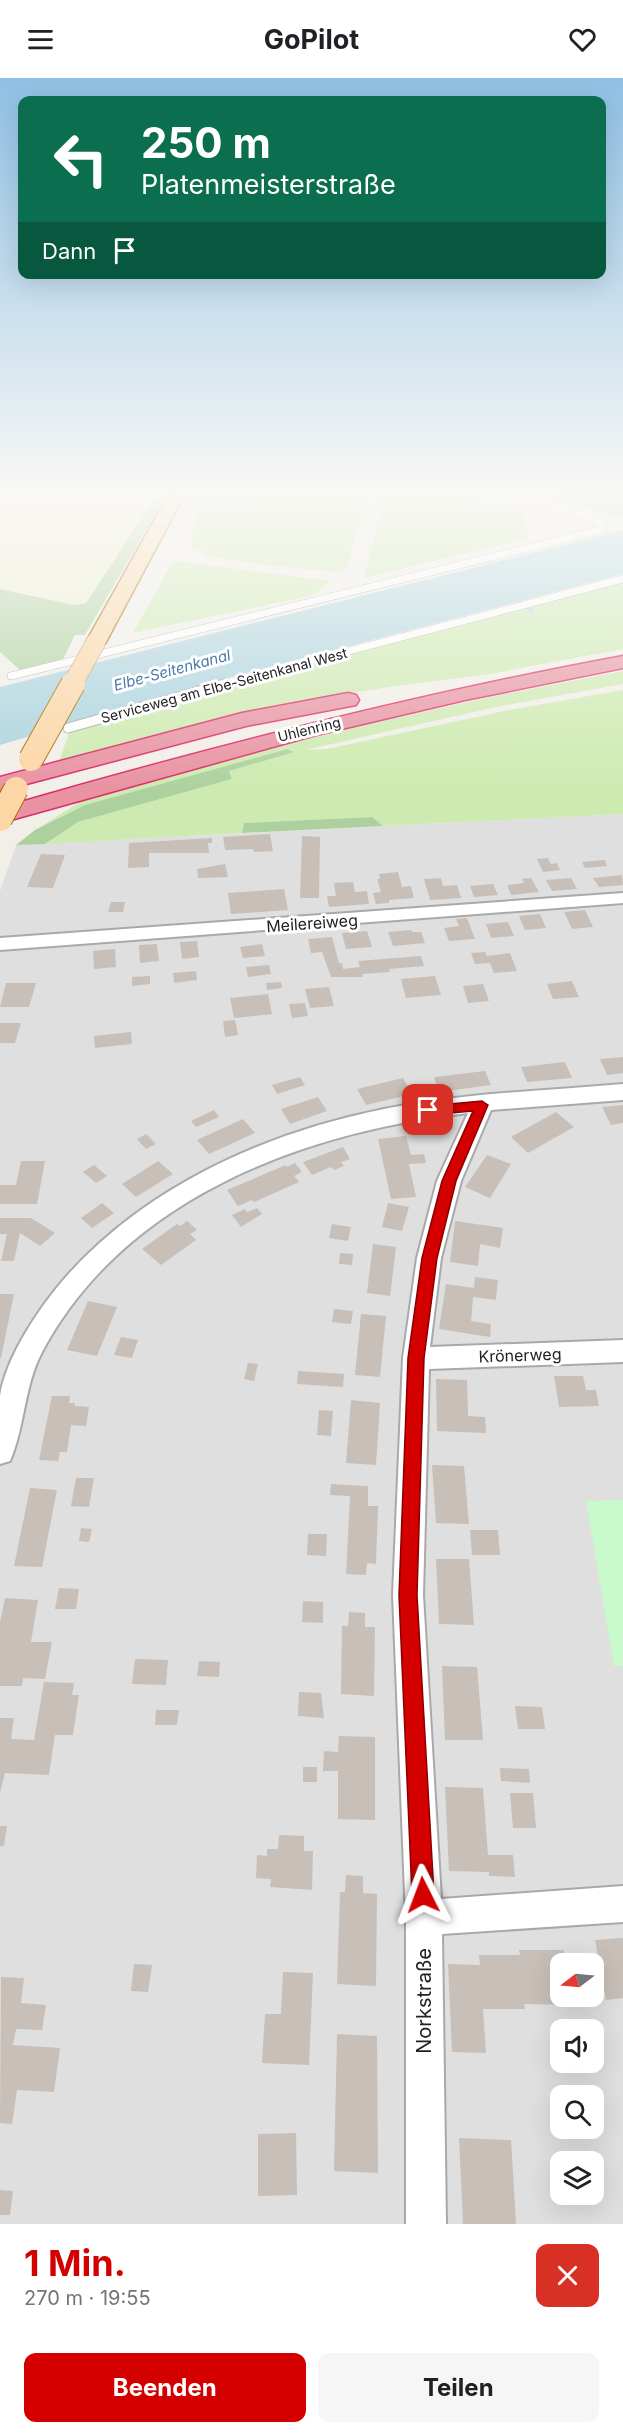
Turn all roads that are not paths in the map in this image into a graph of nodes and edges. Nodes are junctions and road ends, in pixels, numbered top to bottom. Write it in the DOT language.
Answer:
graph roads {
  1 [pos="124,590"];
  2 [pos="357,590"];
  3 [pos="581,590"];
  4 [pos="623,662"];
  5 [pos="11,676"];
  6 [pos="526,680"];
  7 [pos="68,728"];
  8 [pos="25,774"];
  9 [pos="0,818"];
  10 [pos="623,898"];
  11 [pos="0,944"];
  12 [pos="623,1092"];
  13 [pos="482,1105"];
  14 [pos="623,1351"];
  15 [pos="416,1358"];
  16 [pos="6,1400"];
  17 [pos="0,1452"];
  18 [pos="623,1904"];
  19 [pos="424,1918"];
  20 [pos="426,2224"];
  1 -- 8 [label="main road, bridge"];
  2 -- 5 [label="lane"];
  3 -- 7 [label="lane, Serviceweg am Elbe-Seitenkanal West"];
  4 -- 6 [label="highway, Uhlenring"];
  6 -- 8 [label="highway"];
  6 -- 9 [label="highway, Uhlenring"];
  8 -- 9 [label="main road, bridge"];
  10 -- 11 [label="street, Meilereiweg"];
  12 -- 13 [label="street"];
  13 -- 15 [label="street, Norkstraße"];
  13 -- 16 [label="street"];
  14 -- 15 [label="street, Krönerweg"];
  15 -- 19 [label="street, Norkstraße"];
  16 -- 17 [label="street"];
  18 -- 19 [label="street"];
  19 -- 20 [label="street, Norkstraße"];
}
